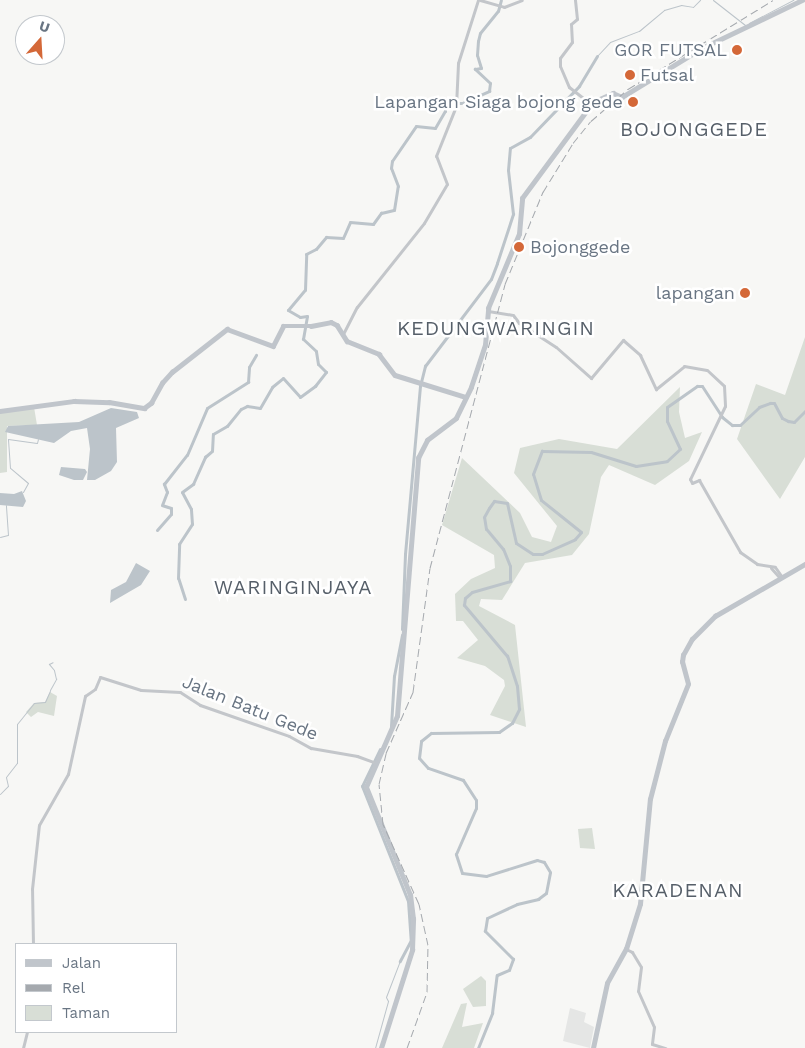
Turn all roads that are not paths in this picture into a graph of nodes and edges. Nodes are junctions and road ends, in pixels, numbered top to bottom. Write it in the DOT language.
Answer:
graph roads {
  1 [pos="479,0"];
  2 [pos="522,0"];
  3 [pos="574,0"];
  4 [pos="802,0"];
  5 [pos="591,104"];
  6 [pos="488,312"];
  7 [pos="343,335"];
  8 [pos="466,397"];
  9 [pos="0,411"];
  10 [pos="805,564"];
  11 [pos="781,577"];
  12 [pos="374,762"];
  13 [pos="34,943"];
  14 [pos="626,949"];
  15 [pos="27,1033"];
  16 [pos="23,1048"];
  17 [pos="381,1048"];
  18 [pos="593,1048"];
  19 [pos="665,1048"];
  1 -- 2 [label="street"];
  1 -- 7 [label="street"];
  3 -- 5 [label="street"];
  4 -- 5 [label="main road"];
  5 -- 6 [label="main road"];
  6 -- 8 [label="main road"];
  6 -- 11 [label="street"];
  7 -- 8 [label="main road"];
  7 -- 9 [label="main road"];
  8 -- 12 [label="main road"];
  10 -- 11 [label="main road"];
  11 -- 14 [label="main road"];
  12 -- 13 [label="street, Jalan Batu Gede"];
  12 -- 17 [label="main road"];
  14 -- 18 [label="main road"];
  14 -- 19 [label="street"];
  15 -- 16 [label="street"];
}
